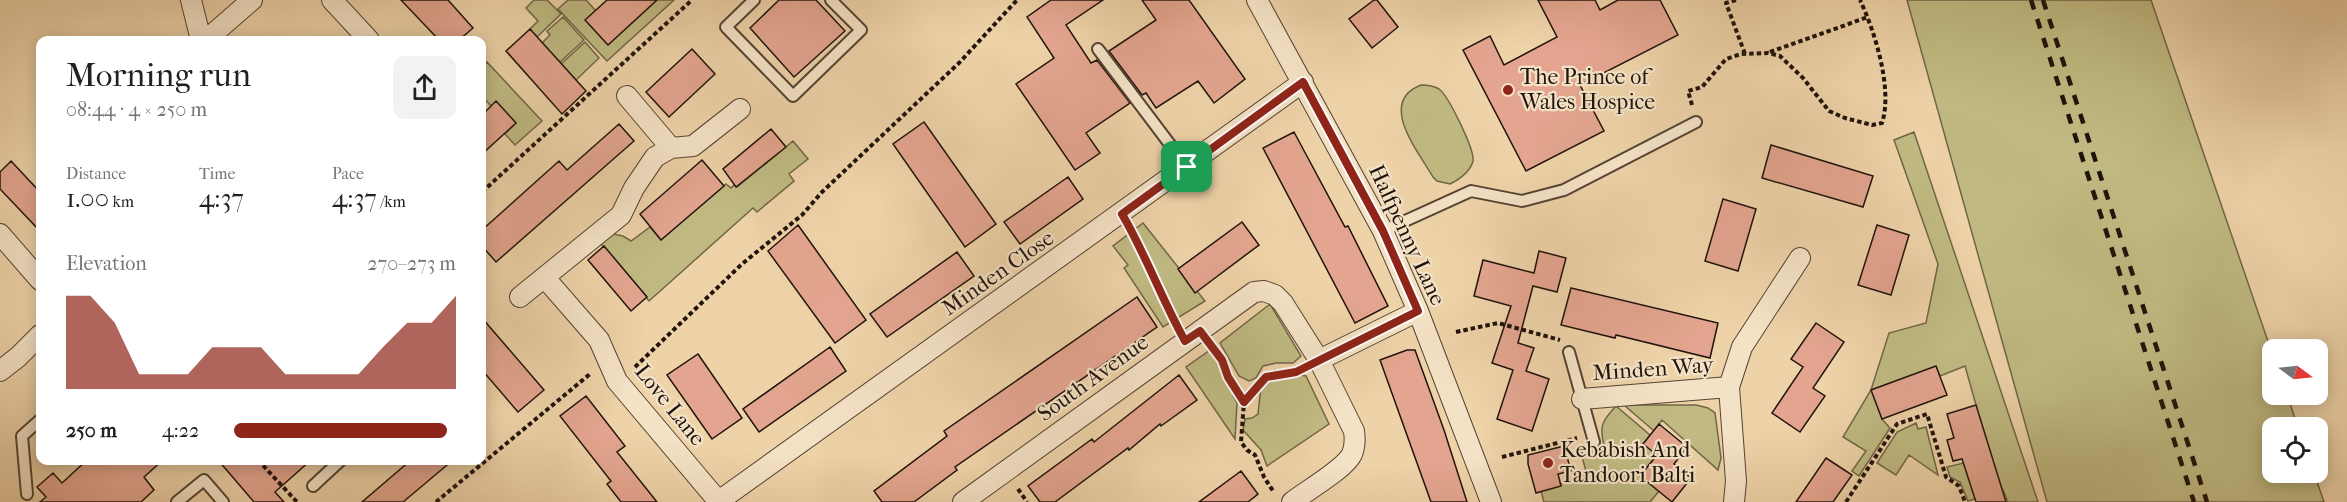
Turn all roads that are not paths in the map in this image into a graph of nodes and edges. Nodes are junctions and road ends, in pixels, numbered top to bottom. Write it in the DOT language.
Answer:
graph roads {
  1 [pos="191,0"];
  2 [pos="252,0"];
  3 [pos="332,0"];
  4 [pos="754,0"];
  5 [pos="831,0"];
  6 [pos="1257,0"];
  7 [pos="200,36"];
  8 [pos="211,36"];
  9 [pos="365,36"];
  10 [pos="1098,49"];
  11 [pos="1303,82"];
  12 [pos="627,96"];
  13 [pos="740,109"];
  14 [pos="1696,122"];
  15 [pos="671,148"];
  16 [pos="1187,167"];
  17 [pos="1383,231"];
  18 [pos="0,234"];
  19 [pos="1800,258"];
  20 [pos="36,275"];
  21 [pos="545,278"];
  22 [pos="520,297"];
  23 [pos="1418,311"];
  24 [pos="36,339"];
  25 [pos="1569,352"];
  26 [pos="1319,360"];
  27 [pos="0,371"];
  28 [pos="1729,387"];
  29 [pos="1582,399"];
  30 [pos="36,424"];
  31 [pos="1593,438"];
  32 [pos="336,465"];
  33 [pos="313,486"];
  34 [pos="27,494"];
  35 [pos="1283,498"];
  36 [pos="177,502"];
  37 [pos="224,502"];
  38 [pos="719,502"];
  39 [pos="963,502"];
  40 [pos="1491,502"];
  41 [pos="1734,502"];
  1 -- 7 [label="street"];
  2 -- 8 [label="street"];
  3 -- 9 [label="street"];
  4 -- 5 [label="lane"];
  6 -- 11 [label="street, Halfpenny Lane"];
  10 -- 16 [label="lane"];
  11 -- 16 [label="street, Minden Close"];
  11 -- 17 [label="street, Halfpenny Lane"];
  12 -- 15 [label="street"];
  13 -- 15 [label="street"];
  14 -- 17 [label="lane"];
  15 -- 21 [label="street"];
  16 -- 38 [label="street, Minden Close"];
  17 -- 23 [label="street, Halfpenny Lane"];
  18 -- 20 [label="street"];
  19 -- 28 [label="street, Minden Way"];
  21 -- 22 [label="street"];
  21 -- 38 [label="street, Love Lane"];
  23 -- 26 [label="street"];
  23 -- 40 [label="street, Halfpenny Lane"];
  24 -- 27 [label="street"];
  25 -- 29 [label="lane, Minden Way"];
  26 -- 35 [label="street"];
  26 -- 39 [label="street, South Avenue"];
  28 -- 29 [label="street, Minden Way"];
  28 -- 41 [label="street, Minden Way"];
  29 -- 31 [label="lane, Minden Way"];
  30 -- 34 [label="lane"];
  32 -- 33 [label="lane"];
  36 -- 37 [label="lane"];
}
